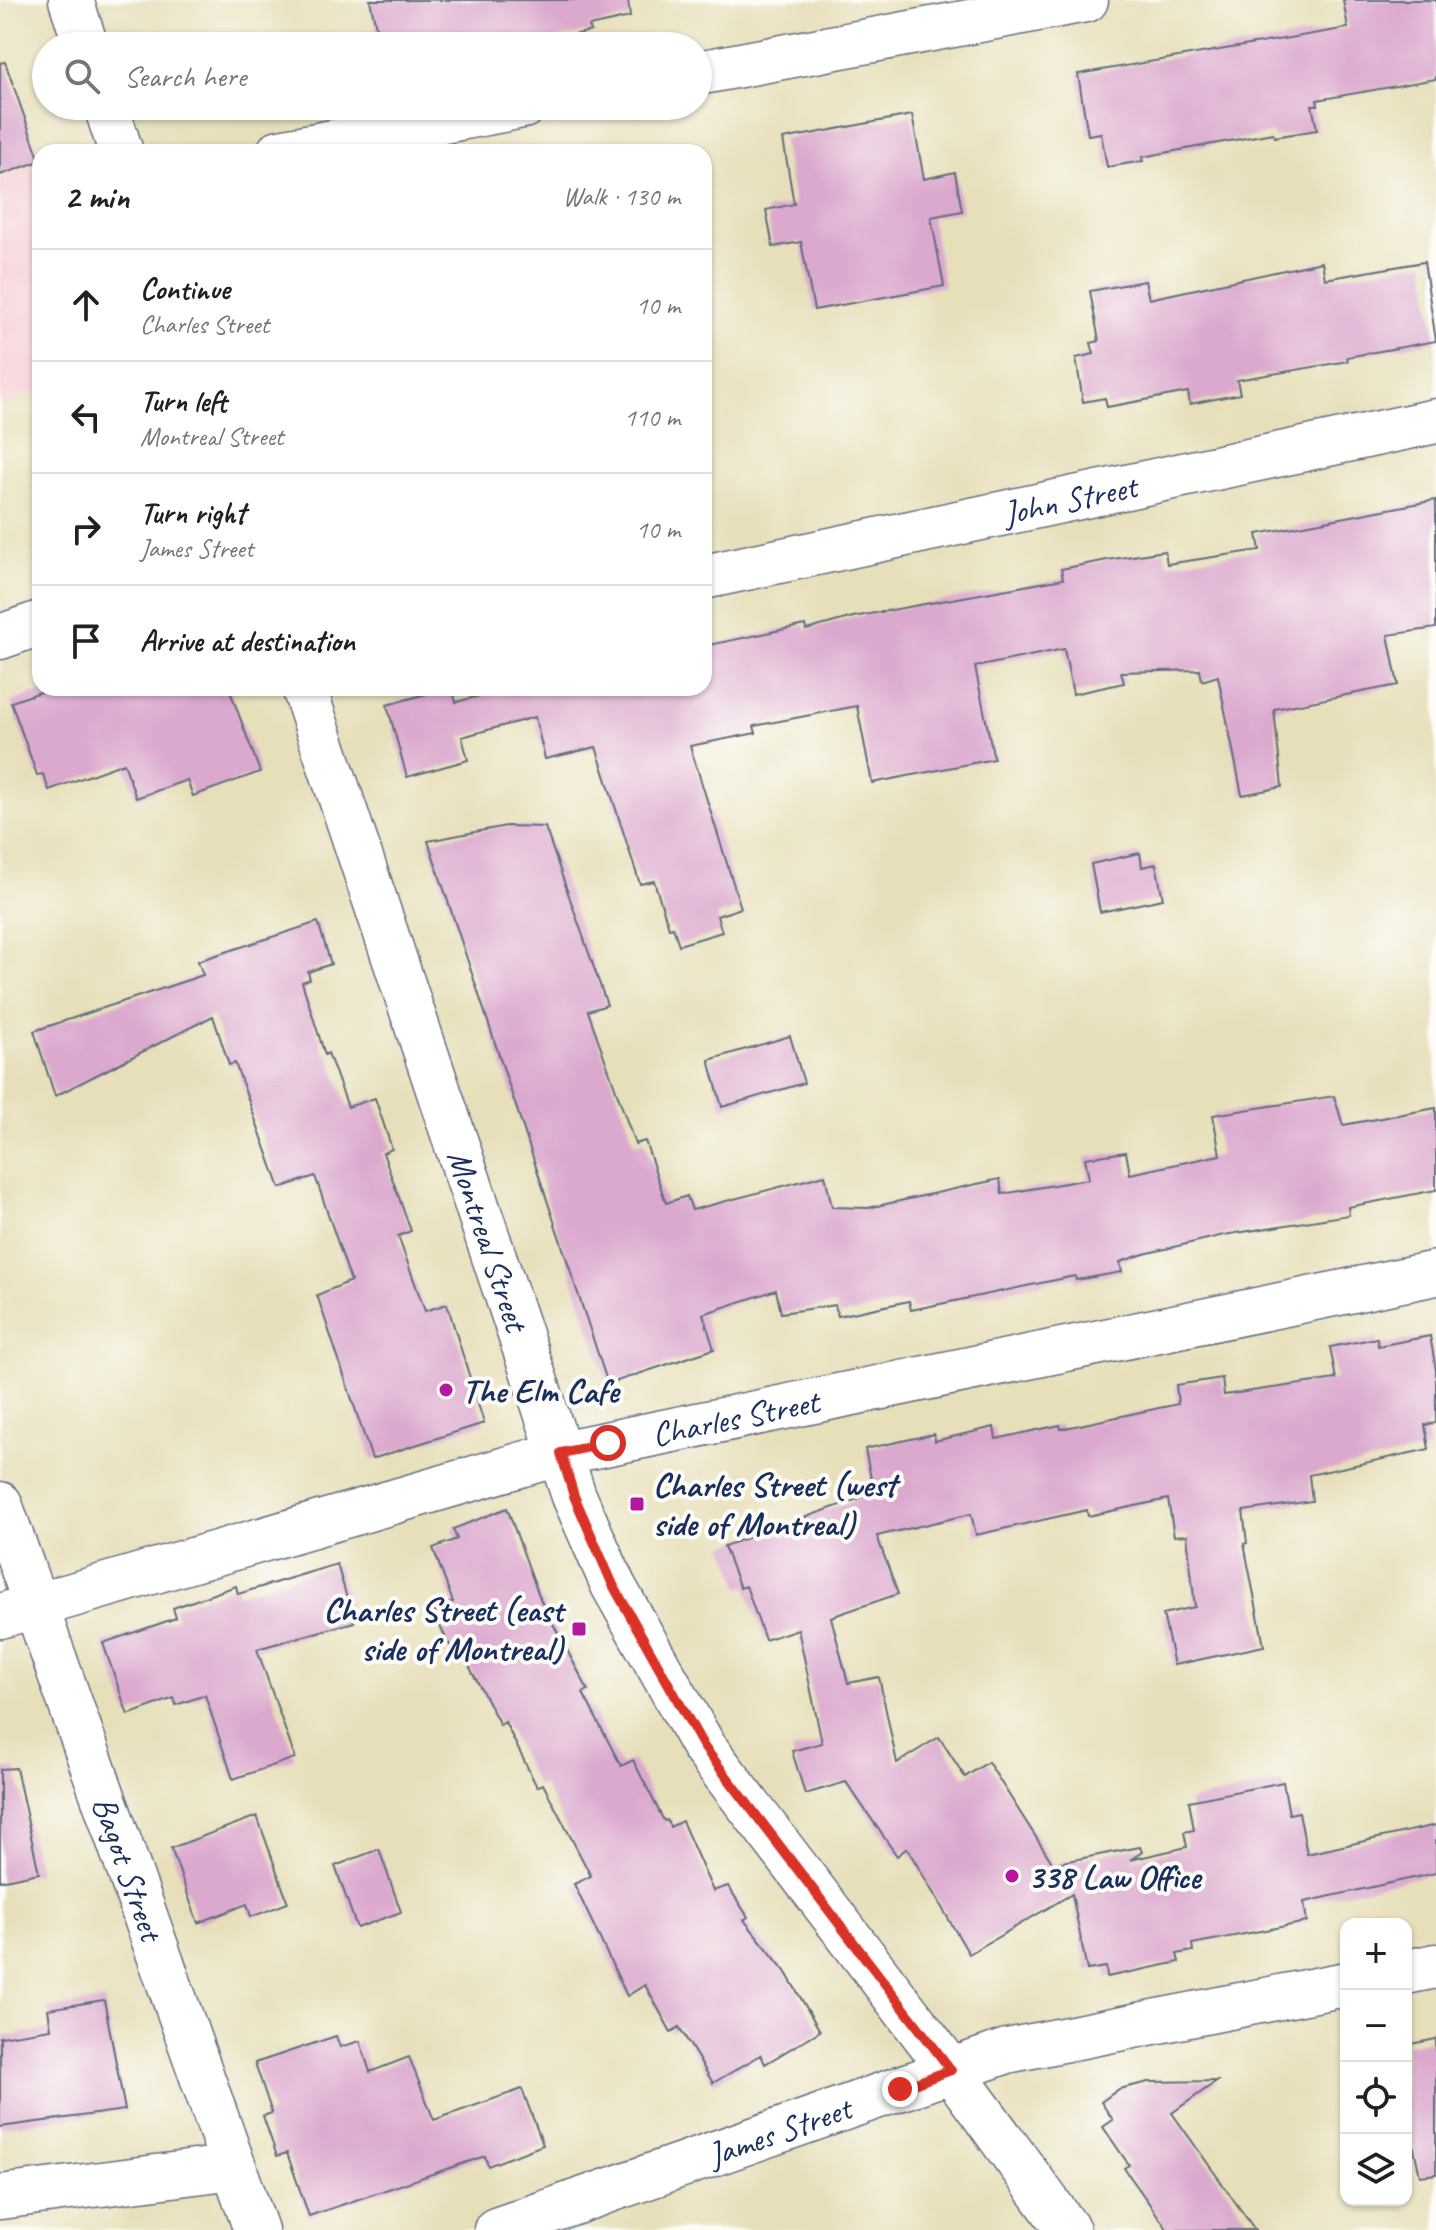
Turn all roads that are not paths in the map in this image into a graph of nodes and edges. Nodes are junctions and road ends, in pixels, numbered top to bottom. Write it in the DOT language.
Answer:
graph roads {
  1 [pos="71,0"];
  2 [pos="1086,0"];
  3 [pos="81,32"];
  4 [pos="712,70"];
  5 [pos="111,120"];
  6 [pos="449,120"];
  7 [pos="118,144"];
  8 [pos="321,144"];
  9 [pos="1436,421"];
  10 [pos="712,575"];
  11 [pos="32,626"];
  12 [pos="0,637"];
  13 [pos="307,696"];
  14 [pos="1436,1273"];
  15 [pos="561,1453"];
  16 [pos="0,1504"];
  17 [pos="18,1612"];
  18 [pos="1436,1966"];
  19 [pos="1412,1971"];
  20 [pos="1340,1985"];
  21 [pos="951,2070"];
  22 [pos="234,2167"];
  23 [pos="0,2197"];
  24 [pos="256,2230"];
  25 [pos="496,2230"];
  26 [pos="1068,2230"];
  1 -- 3 [label="street"];
  2 -- 4 [label="street"];
  5 -- 7 [label="street"];
  6 -- 8 [label="street"];
  9 -- 10 [label="street, John Street"];
  11 -- 12 [label="street"];
  13 -- 15 [label="street, Montreal Street"];
  14 -- 15 [label="street, Charles Street"];
  15 -- 17 [label="street, Charles Street"];
  15 -- 21 [label="street, Montreal Street"];
  16 -- 17 [label="street, Bagot Street"];
  17 -- 22 [label="street, Bagot Street"];
  18 -- 19 [label="street"];
  20 -- 21 [label="street, James Street"];
  21 -- 25 [label="street, James Street"];
  21 -- 26 [label="street, Montreal Street"];
  22 -- 23 [label="street"];
  22 -- 24 [label="street, Bagot Street"];
}
